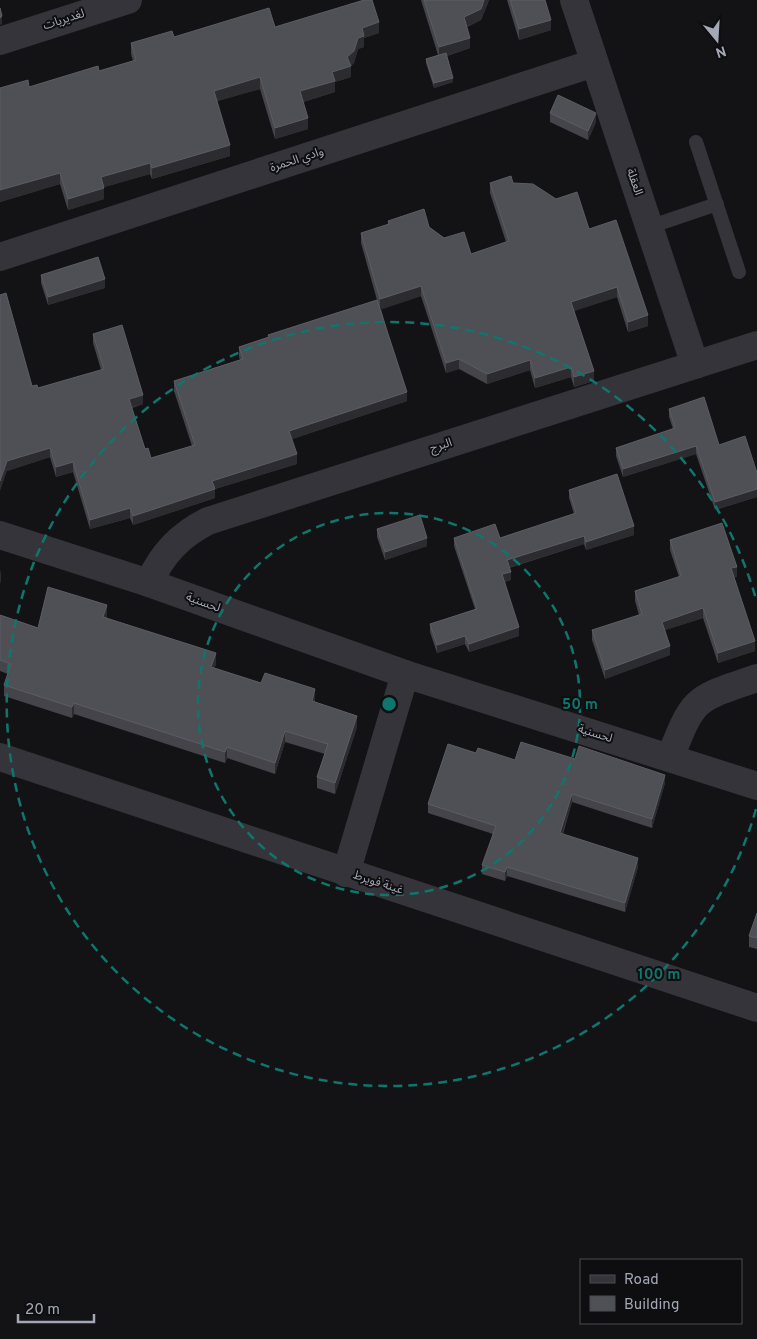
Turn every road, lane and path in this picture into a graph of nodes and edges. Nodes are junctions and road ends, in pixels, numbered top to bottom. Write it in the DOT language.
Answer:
graph roads {
  1 [pos="128,0"];
  2 [pos="574,0"];
  3 [pos="0,41"];
  4 [pos="594,63"];
  5 [pos="696,142"];
  6 [pos="717,204"];
  7 [pos="649,227"];
  8 [pos="0,257"];
  9 [pos="739,272"];
  10 [pos="757,345"];
  11 [pos="695,365"];
  12 [pos="0,535"];
  13 [pos="149,583"];
  14 [pos="405,674"];
  15 [pos="757,678"];
  16 [pos="0,757"];
  17 [pos="670,758"];
  18 [pos="757,786"];
  19 [pos="346,873"];
  20 [pos="757,1008"];
  1 -- 3 [label="street, لغديريات"];
  2 -- 4 [label="street, العقلة"];
  4 -- 7 [label="street, العقلة"];
  4 -- 8 [label="street, وادي الحمرة"];
  5 -- 6 [label="lane"];
  6 -- 7 [label="lane"];
  6 -- 9 [label="lane"];
  7 -- 11 [label="street, العقلة"];
  10 -- 11 [label="street, البرج"];
  11 -- 13 [label="street, البرج"];
  12 -- 13 [label="street, لحسنية"];
  13 -- 14 [label="street, لحسنية"];
  14 -- 17 [label="street, لحسنية"];
  14 -- 19 [label="street"];
  15 -- 17 [label="street"];
  16 -- 19 [label="street, غينة فويرط"];
  17 -- 18 [label="street, لحسنية"];
  19 -- 20 [label="street, غينة فويرط"];
}
